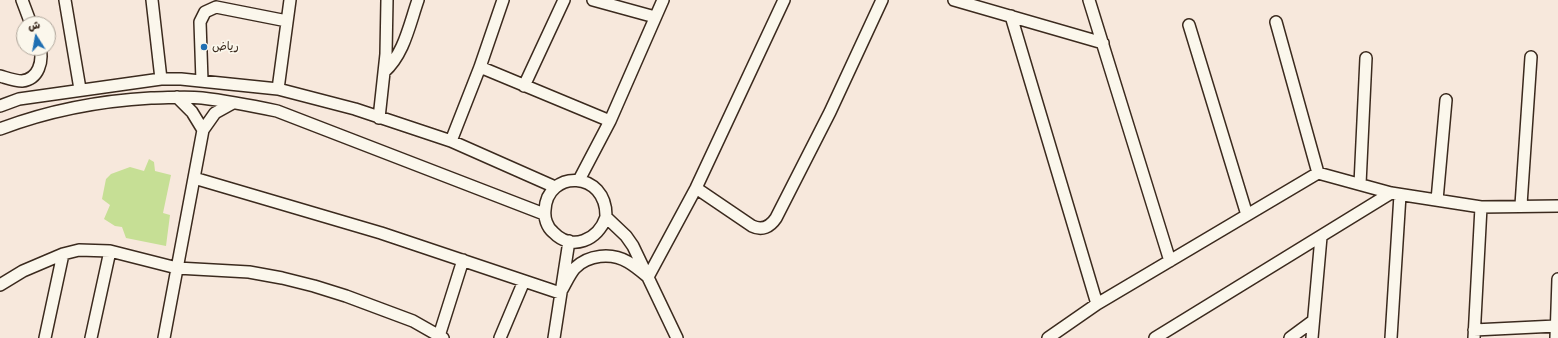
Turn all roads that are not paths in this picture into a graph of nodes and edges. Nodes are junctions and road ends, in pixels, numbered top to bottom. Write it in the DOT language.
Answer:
graph roads {
  1 [pos="22,0"];
  2 [pos="65,0"];
  3 [pos="152,0"];
  4 [pos="290,0"];
  5 [pos="387,0"];
  6 [pos="418,0"];
  7 [pos="503,0"];
  8 [pos="564,0"];
  9 [pos="592,0"];
  10 [pos="663,0"];
  11 [pos="784,0"];
  12 [pos="882,0"];
  13 [pos="954,0"];
  14 [pos="1089,0"];
  15 [pos="28,16"];
  16 [pos="1011,16"];
  17 [pos="655,17"];
  18 [pos="287,21"];
  19 [pos="1276,22"];
  20 [pos="1189,25"];
  21 [pos="1103,43"];
  22 [pos="40,56"];
  23 [pos="1531,57"];
  24 [pos="1366,58"];
  25 [pos="480,67"];
  26 [pos="384,72"];
  27 [pos="0,76"];
  28 [pos="161,79"];
  29 [pos="202,81"];
  30 [pos="524,86"];
  31 [pos="278,89"];
  32 [pos="80,90"];
  33 [pos="177,97"];
  34 [pos="1446,100"];
  35 [pos="233,103"];
  36 [pos="0,106"];
  37 [pos="379,118"];
  38 [pos="610,121"];
  39 [pos="0,129"];
  40 [pos="203,130"];
  41 [pos="451,142"];
  42 [pos="1318,173"];
  43 [pos="194,178"];
  44 [pos="579,180"];
  45 [pos="1360,184"];
  46 [pos="555,187"];
  47 [pos="696,188"];
  48 [pos="1396,194"];
  49 [pos="1437,200"];
  50 [pos="1521,205"];
  51 [pos="1481,206"];
  52 [pos="1558,206"];
  53 [pos="544,214"];
  54 [pos="1247,215"];
  55 [pos="606,217"];
  56 [pos="1321,236"];
  57 [pos="569,241"];
  58 [pos="110,251"];
  59 [pos="63,254"];
  60 [pos="463,260"];
  61 [pos="1170,260"];
  62 [pos="177,268"];
  63 [pos="648,277"];
  64 [pos="1558,278"];
  65 [pos="524,281"];
  66 [pos="0,285"];
  67 [pos="560,293"];
  68 [pos="1097,304"];
  69 [pos="1313,321"];
  70 [pos="1556,326"];
  71 [pos="1474,334"];
  72 [pos="441,337"];
  73 [pos="45,338"];
  74 [pos="91,338"];
  75 [pos="164,338"];
  76 [pos="500,338"];
  77 [pos="554,338"];
  78 [pos="677,338"];
  79 [pos="1048,338"];
  80 [pos="1155,338"];
  81 [pos="1290,338"];
  82 [pos="1312,338"];
  83 [pos="1391,338"];
  84 [pos="1556,338"];
  1 -- 15 [label="street"];
  2 -- 32 [label="street"];
  3 -- 28 [label="street"];
  4 -- 18 [label="street"];
  5 -- 26 [label="street"];
  6 -- 26 [label="street"];
  7 -- 25 [label="street"];
  8 -- 30 [label="street"];
  9 -- 17 [label="street"];
  10 -- 17 [label="street"];
  11 -- 47 [label="street"];
  12 -- 47 [label="street"];
  13 -- 16 [label="street"];
  14 -- 21 [label="street"];
  16 -- 21 [label="street"];
  16 -- 68 [label="street"];
  17 -- 38 [label="street"];
  18 -- 29 [label="street"];
  18 -- 31 [label="street"];
  19 -- 42 [label="street"];
  20 -- 54 [label="street"];
  21 -- 61 [label="street"];
  22 -- 27 [label="street"];
  23 -- 50 [label="street"];
  24 -- 45 [label="street"];
  25 -- 30 [label="street"];
  25 -- 41 [label="street"];
  26 -- 37 [label="street"];
  28 -- 29 [label="street"];
  28 -- 32 [label="street"];
  29 -- 31 [label="street"];
  30 -- 38 [label="street"];
  31 -- 37 [label="street"];
  32 -- 36 [label="street"];
  33 -- 35 [label="street"];
  33 -- 39 [label="street"];
  33 -- 40 [label="street"];
  34 -- 49 [label="street"];
  35 -- 40 [label="street"];
  35 -- 53 [label="street"];
  37 -- 41 [label="street"];
  38 -- 44 [label="street"];
  40 -- 43 [label="street"];
  41 -- 46 [label="street"];
  42 -- 45 [label="street"];
  42 -- 54 [label="street"];
  43 -- 60 [label="street"];
  43 -- 62 [label="street"];
  44 -- 46 [label="street"];
  44 -- 55 [label="street"];
  45 -- 48 [label="street"];
  46 -- 53 [label="street"];
  47 -- 63 [label="street"];
  48 -- 49 [label="street"];
  48 -- 56 [label="street"];
  48 -- 83 [label="street"];
  49 -- 51 [label="street"];
  50 -- 51 [label="street"];
  50 -- 52 [label="street"];
  51 -- 71 [label="street"];
  53 -- 57 [label="street"];
  54 -- 61 [label="street"];
  55 -- 57 [label="street"];
  55 -- 63 [label="street"];
  56 -- 69 [label="street"];
  56 -- 80 [label="street"];
  57 -- 67 [label="street"];
  58 -- 59 [label="street"];
  58 -- 62 [label="street"];
  58 -- 74 [label="street"];
  59 -- 66 [label="street"];
  59 -- 73 [label="street"];
  60 -- 65 [label="street"];
  60 -- 72 [label="street"];
  61 -- 68 [label="street"];
  62 -- 72 [label="street"];
  62 -- 75 [label="street"];
  63 -- 67 [label="street"];
  63 -- 78 [label="street"];
  64 -- 70 [label="street"];
  65 -- 67 [label="street"];
  65 -- 76 [label="street"];
  67 -- 77 [label="street"];
  68 -- 79 [label="street"];
  69 -- 81 [label="street"];
  69 -- 82 [label="street"];
  70 -- 71 [label="street"];
  70 -- 84 [label="street"];
}
